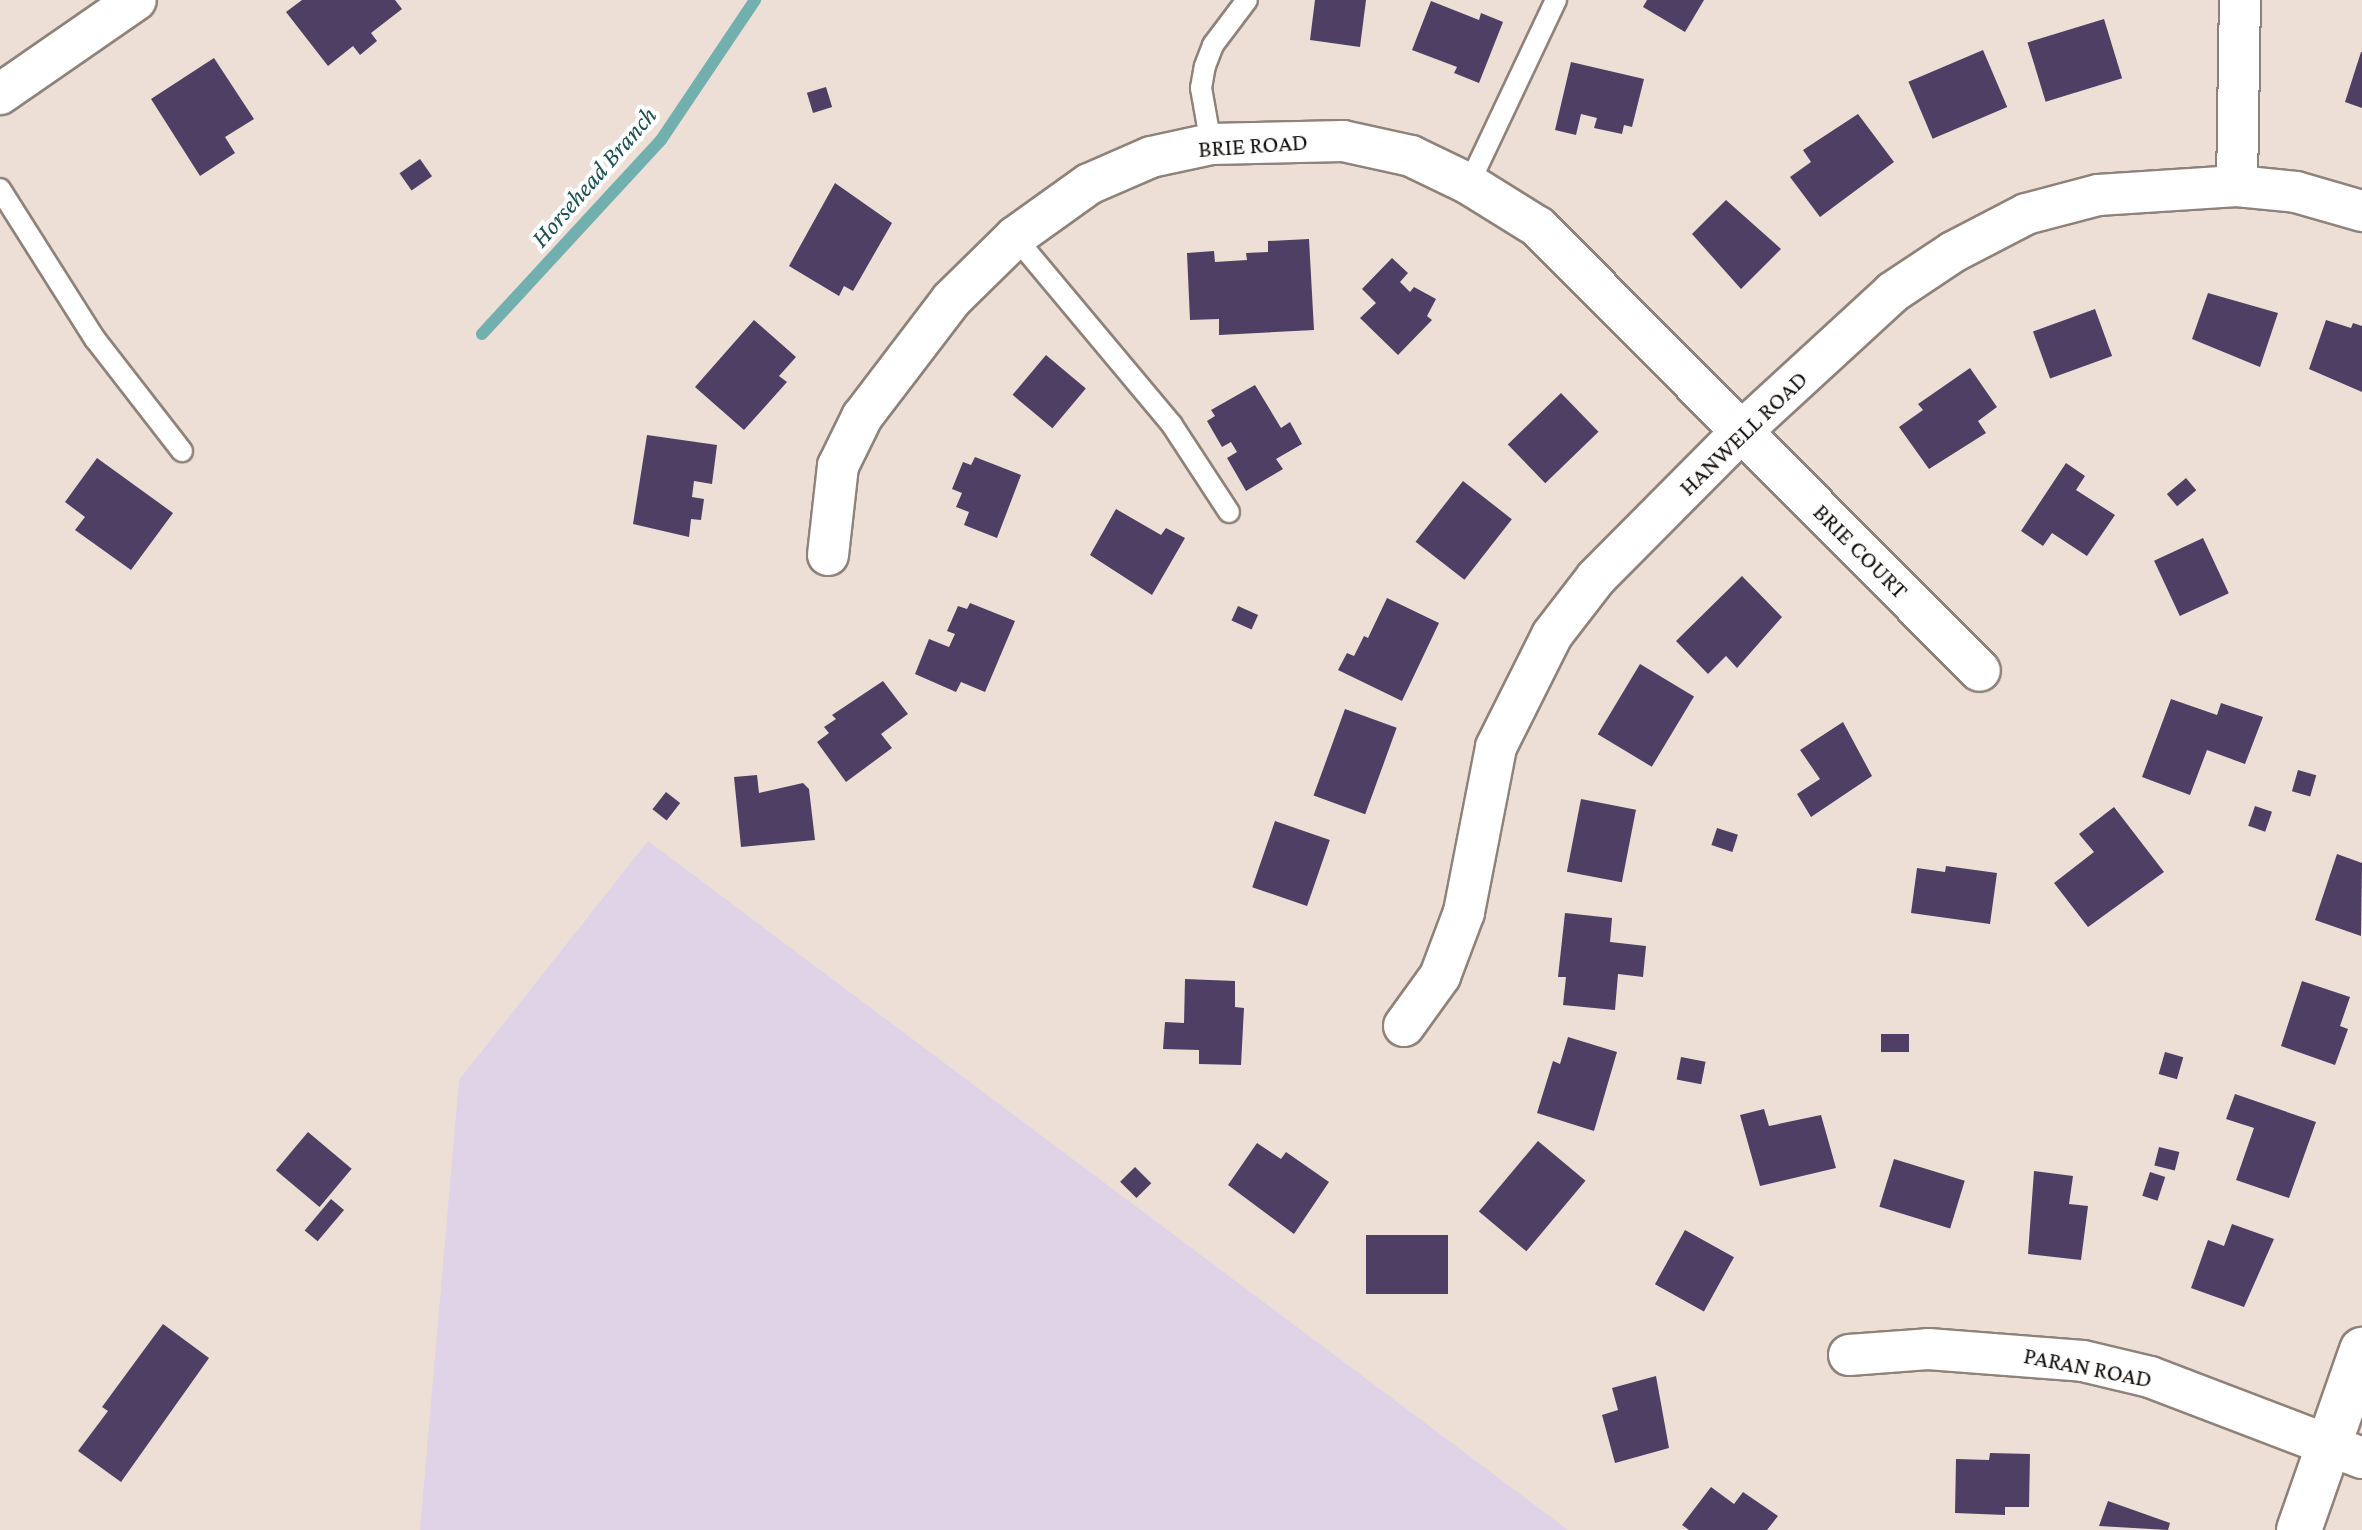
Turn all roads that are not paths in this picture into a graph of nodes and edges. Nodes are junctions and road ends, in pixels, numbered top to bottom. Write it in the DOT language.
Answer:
graph roads {
  1 [pos="136,0"];
  2 [pos="1247,0"];
  3 [pos="1556,0"];
  4 [pos="2240,0"];
  5 [pos="0,94"];
  6 [pos="1211,144"];
  7 [pos="1469,184"];
  8 [pos="2237,186"];
  9 [pos="0,189"];
  10 [pos="2362,211"];
  11 [pos="1015,237"];
  12 [pos="1742,431"];
  13 [pos="182,451"];
  14 [pos="1229,512"];
  15 [pos="828,555"];
  16 [pos="1980,671"];
  17 [pos="1404,1026"];
  18 [pos="2362,1350"];
  19 [pos="1849,1355"];
  20 [pos="2345,1452"];
  21 [pos="2299,1530"];
  1 -- 5 [label="street"];
  2 -- 6 [label="lane"];
  3 -- 7 [label="lane"];
  4 -- 8 [label="street"];
  6 -- 7 [label="street, BRIE ROAD"];
  6 -- 11 [label="street, BRIE ROAD"];
  7 -- 12 [label="street, BRIE ROAD"];
  8 -- 10 [label="street, HANWELL ROAD"];
  8 -- 12 [label="street, HANWELL ROAD"];
  9 -- 13 [label="lane"];
  11 -- 14 [label="lane"];
  11 -- 15 [label="street, BRIE ROAD"];
  12 -- 16 [label="street, BRIE COURT"];
  12 -- 17 [label="street, HANWELL ROAD"];
  18 -- 20 [label="street"];
  19 -- 20 [label="street, PARAN ROAD"];
  20 -- 21 [label="street"];
}
